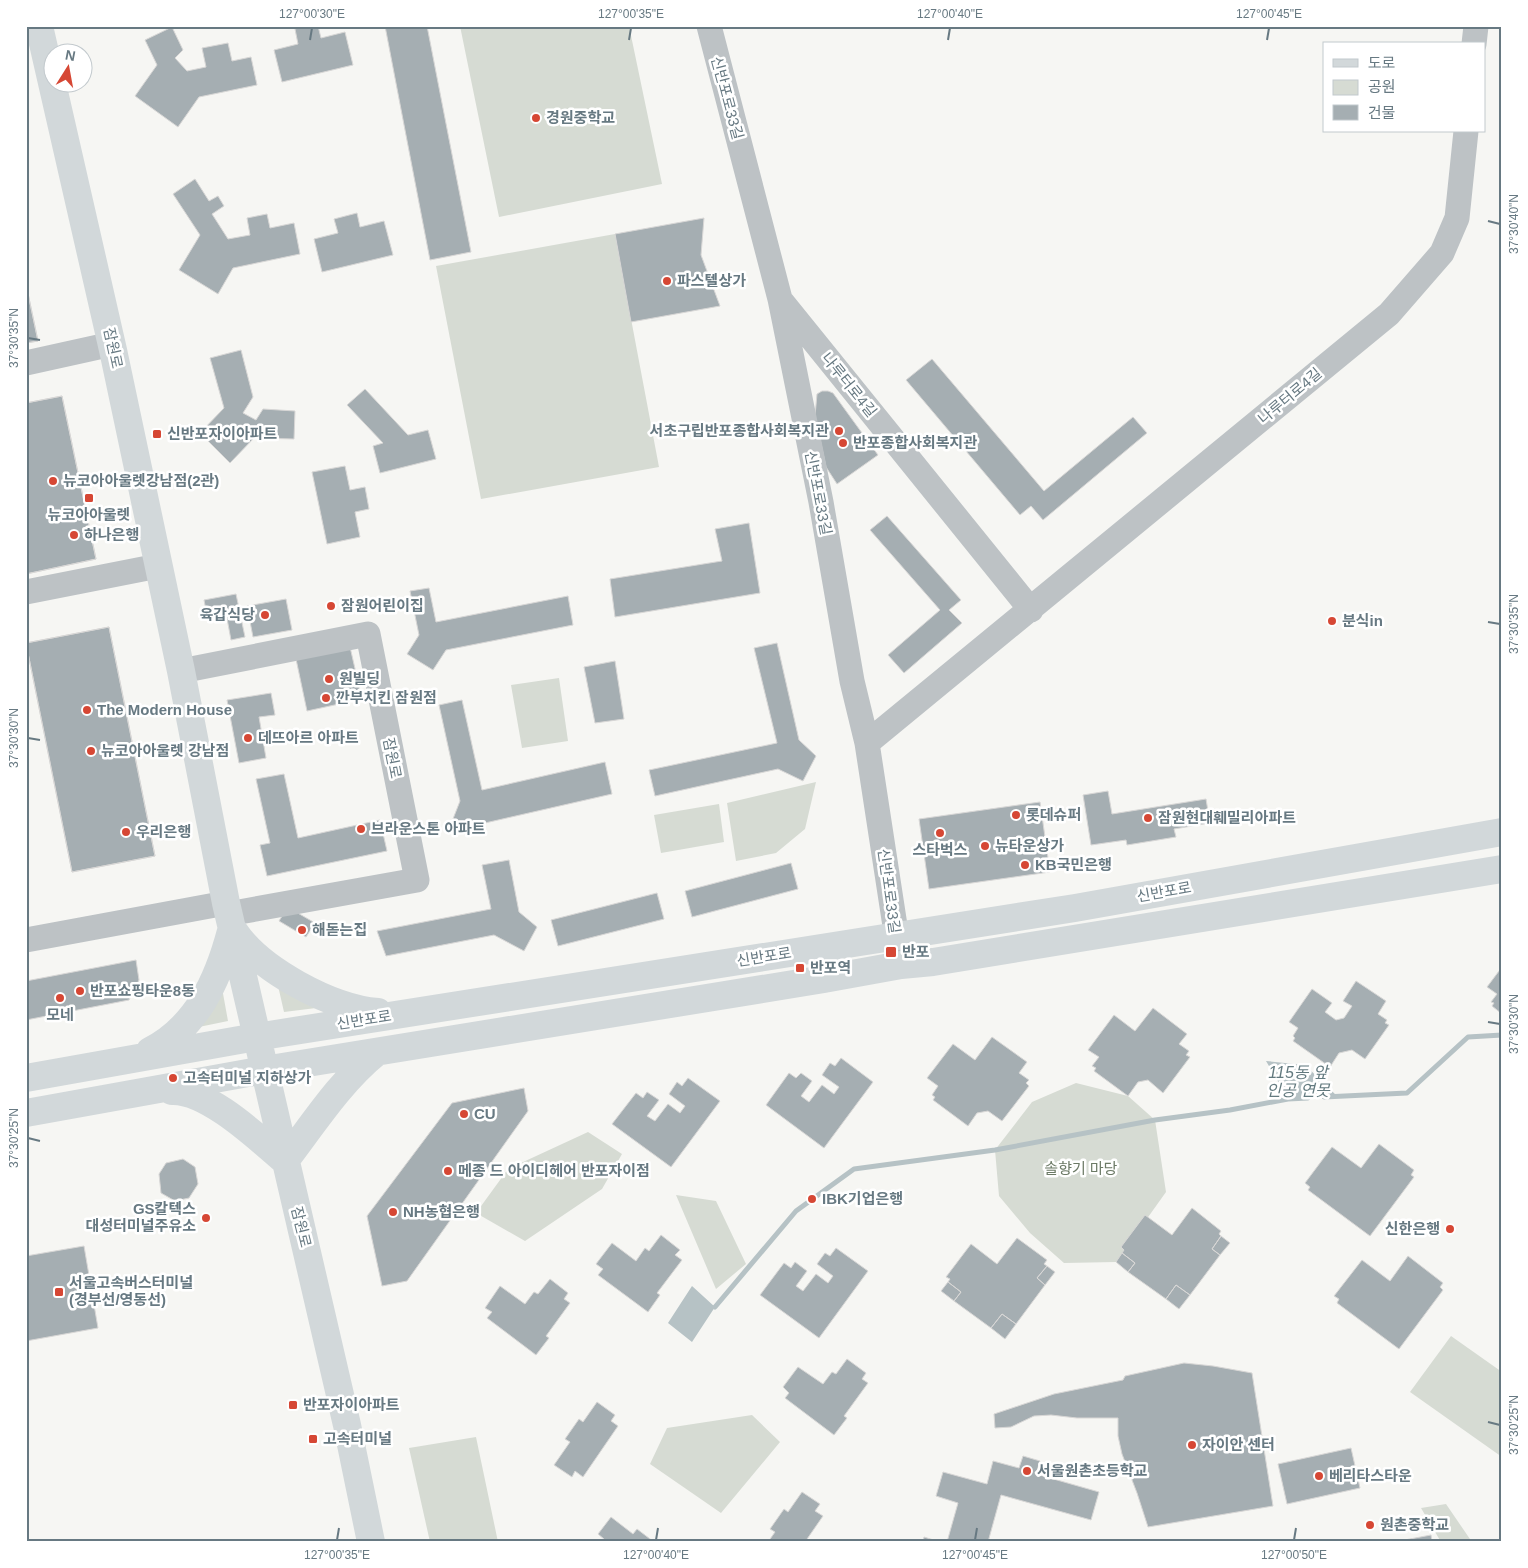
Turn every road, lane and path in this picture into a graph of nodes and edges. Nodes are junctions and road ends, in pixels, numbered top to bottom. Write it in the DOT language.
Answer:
graph roads {
  1 [pos="39,26"];
  2 [pos="709,26"];
  3 [pos="1476,26"];
  4 [pos="1474,42"];
  5 [pos="1466,132"];
  6 [pos="780,300"];
  7 [pos="112,344"];
  8 [pos="26,363"];
  9 [pos="158,566"];
  10 [pos="26,592"];
  11 [pos="1031,610"];
  12 [pos="181,672"];
  13 [pos="867,743"];
  14 [pos="1502,832"];
  15 [pos="1502,869"];
  16 [pos="228,915"];
  17 [pos="27,936"];
  18 [pos="896,936"];
  19 [pos="901,965"];
  20 [pos="402,1014"];
  21 [pos="256,1037"];
  22 [pos="377,1052"];
  23 [pos="135,1058"];
  24 [pos="264,1070"];
  25 [pos="26,1078"];
  26 [pos="130,1094"];
  27 [pos="26,1113"];
  28 [pos="285,1161"];
  29 [pos="371,1542"];
  1 -- 7 [label="main road, 잠원로"];
  2 -- 6 [label="street, 신반포로33길"];
  3 -- 4 [label="street"];
  5 -- 11 [label="street, 나루터로4길"];
  6 -- 11 [label="street, 나루터로4길"];
  6 -- 13 [label="street, 신반포로33길"];
  7 -- 8 [label="street"];
  7 -- 9 [label="main road, 잠원로"];
  9 -- 10 [label="street"];
  9 -- 12 [label="main road, 잠원로"];
  11 -- 13 [label="street, 나루터로4길"];
  12 -- 16 [label="main road, 잠원로"];
  12 -- 16 [label="street, 잠원로"];
  13 -- 18 [label="street, 신반포로33길"];
  14 -- 18 [label="main road, 신반포로"];
  15 -- 19 [label="main road, 신반포로"];
  16 -- 17 [label="street, 잠원로"];
  16 -- 20 [label="main road"];
  16 -- 21 [label="main road, 잠원로"];
  16 -- 23 [label="main road"];
  18 -- 19 [label="street, 신반포로33길"];
  18 -- 20 [label="main road, 신반포로"];
  19 -- 22 [label="main road, 신반포로"];
  20 -- 21 [label="main road, 신반포로"];
  21 -- 23 [label="main road, 신반포로"];
  21 -- 24 [label="main road, 잠원로"];
  22 -- 24 [label="main road, 신반포로"];
  22 -- 28 [label="main road"];
  23 -- 25 [label="main road, 신반포로"];
  24 -- 26 [label="main road, 신반포로"];
  24 -- 28 [label="main road, 잠원로"];
  26 -- 27 [label="main road, 신반포로"];
  26 -- 28 [label="main road"];
  28 -- 29 [label="main road, 잠원로"];
}
